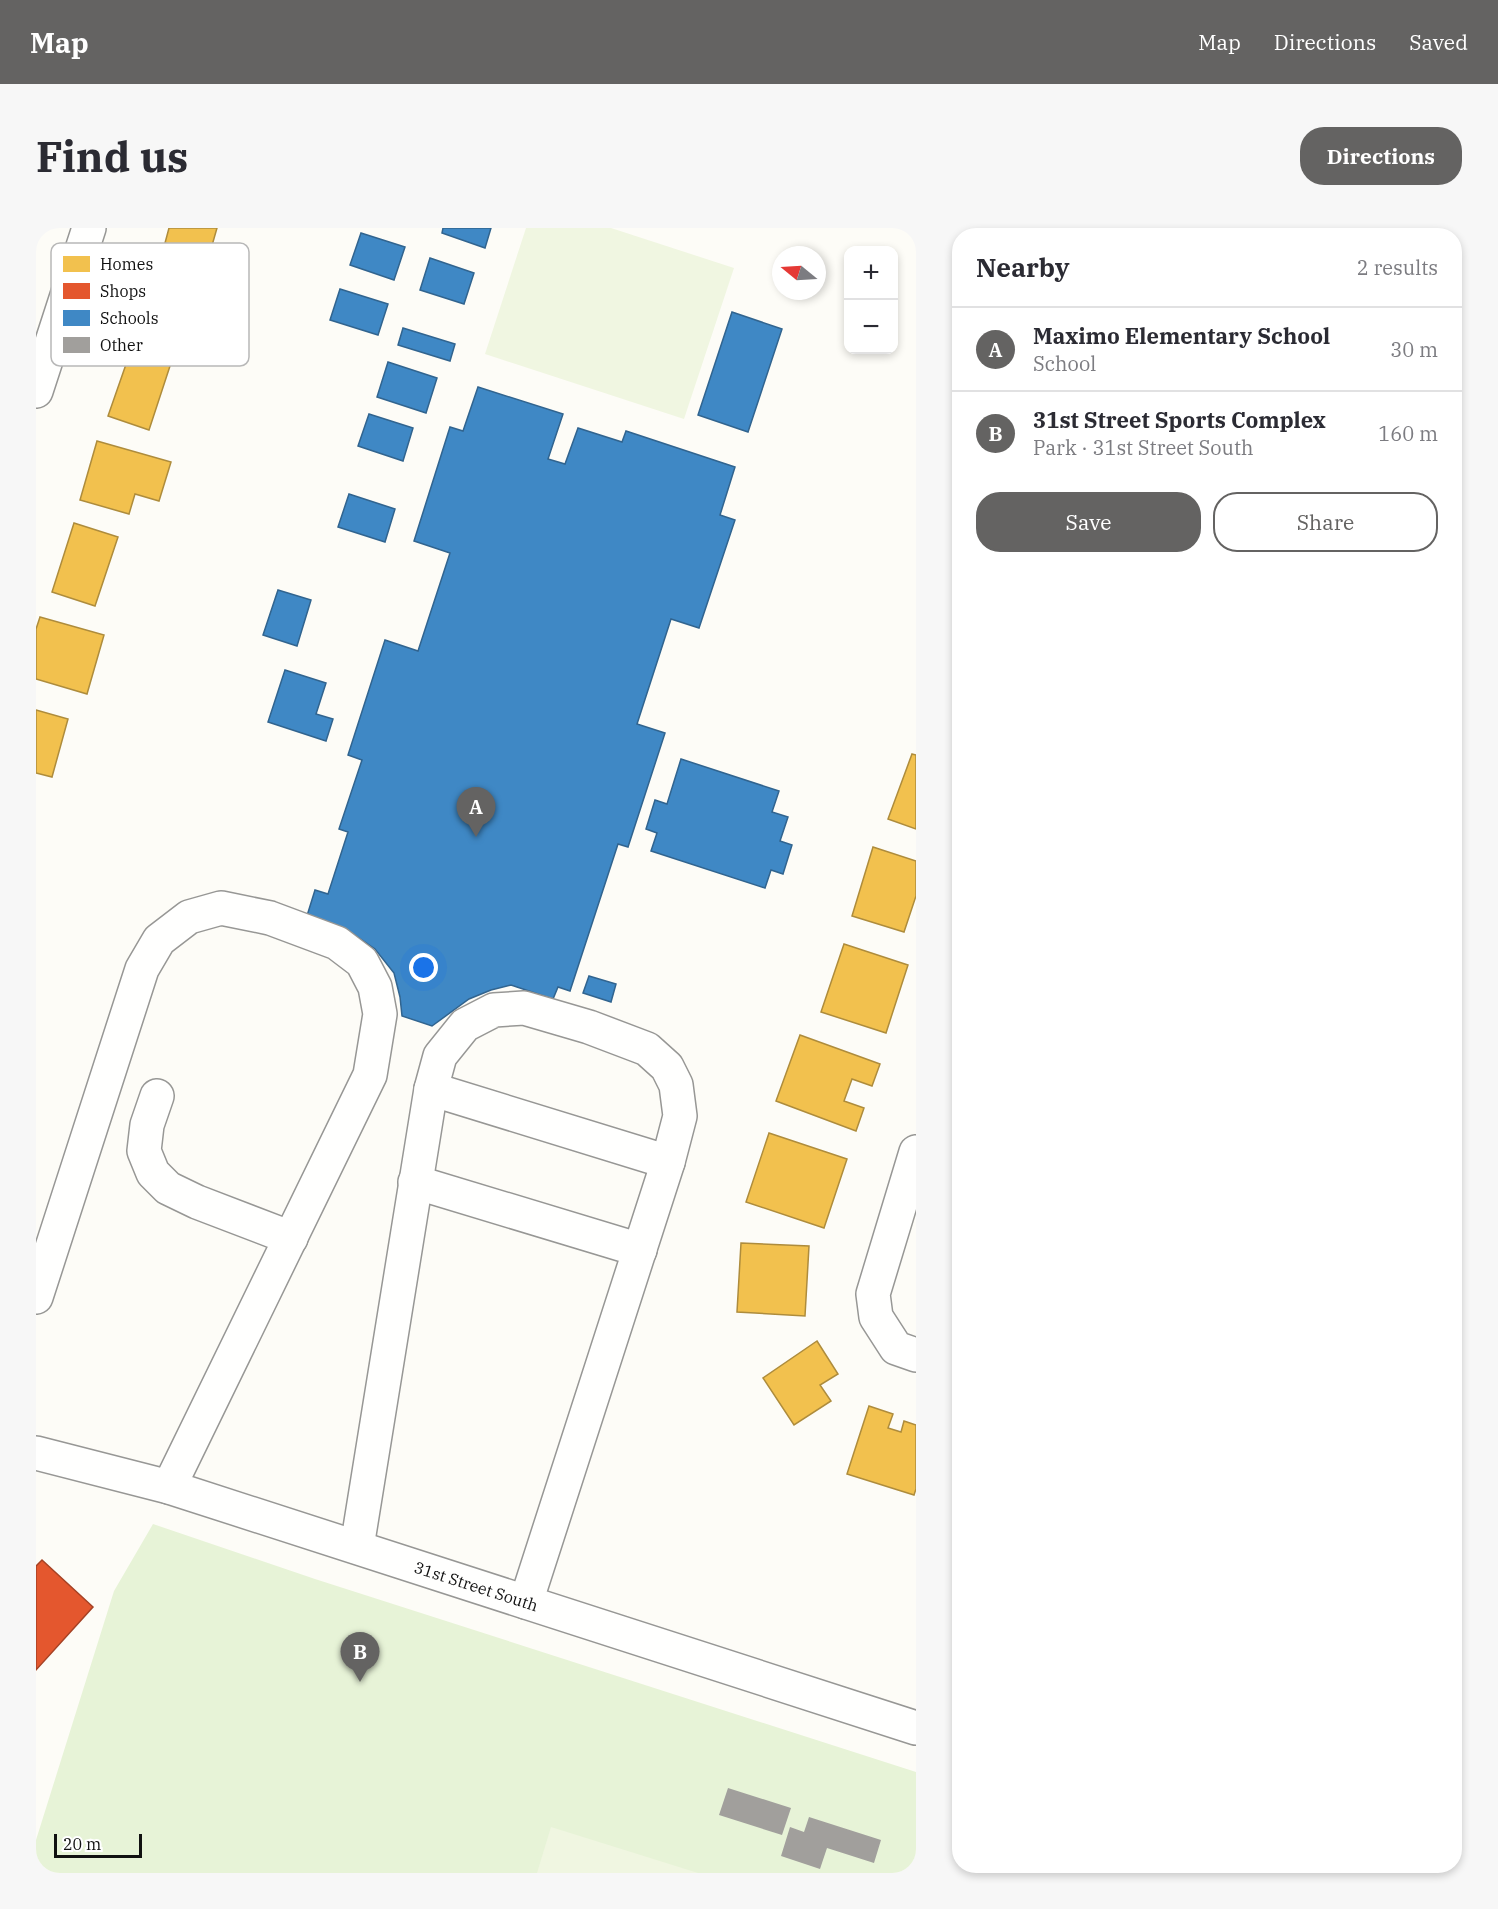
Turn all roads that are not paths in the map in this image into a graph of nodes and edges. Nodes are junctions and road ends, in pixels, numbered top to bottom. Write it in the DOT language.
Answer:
graph roads {
  1 [pos="89,228"];
  2 [pos="84,243"];
  3 [pos="51,345"];
  4 [pos="36,391"];
  5 [pos="430,1089"];
  6 [pos="157,1096"];
  7 [pos="916,1152"];
  8 [pos="668,1162"];
  9 [pos="415,1182"];
  10 [pos="291,1238"];
  11 [pos="640,1250"];
  12 [pos="36,1297"];
  13 [pos="906,1351"];
  14 [pos="36,1453"];
  15 [pos="169,1487"];
  16 [pos="357,1547"];
  17 [pos="526,1602"];
  18 [pos="916,1728"];
  1 -- 2 [label="street"];
  3 -- 4 [label="street"];
  5 -- 8 [label="street"];
  5 -- 8 [label="street"];
  5 -- 9 [label="street"];
  6 -- 10 [label="street"];
  7 -- 13 [label="street"];
  8 -- 11 [label="street"];
  9 -- 11 [label="street"];
  9 -- 16 [label="street"];
  10 -- 12 [label="street"];
  10 -- 15 [label="street"];
  11 -- 17 [label="street"];
  14 -- 15 [label="street, 31st Street South"];
  15 -- 16 [label="street, 31st Street South"];
  16 -- 17 [label="street, 31st Street South"];
  17 -- 18 [label="street, 31st Street South"];
}
